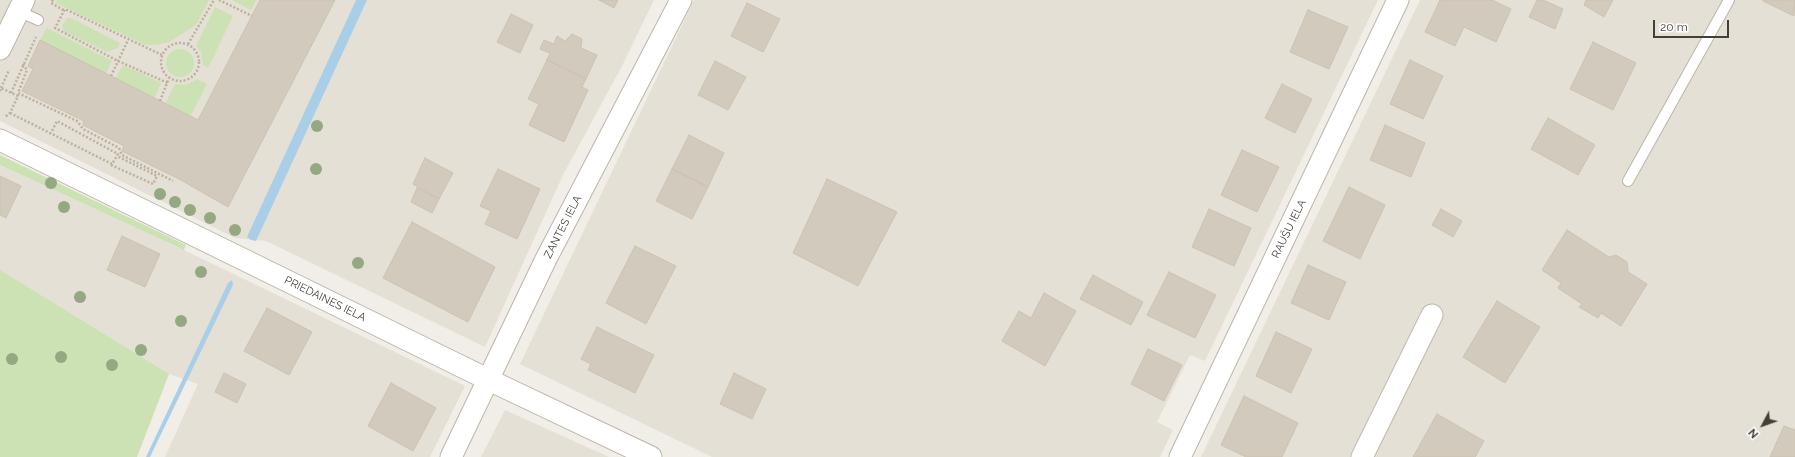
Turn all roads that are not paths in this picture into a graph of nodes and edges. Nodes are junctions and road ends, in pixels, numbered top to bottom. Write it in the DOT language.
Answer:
graph roads {
  1 [pos="681,0"];
  2 [pos="1398,0"];
  3 [pos="1729,0"];
  4 [pos="21,6"];
  5 [pos="38,20"];
  6 [pos="0,49"];
  7 [pos="0,140"];
  8 [pos="1628,181"];
  9 [pos="1432,315"];
  10 [pos="489,380"];
  11 [pos="451,457"];
  12 [pos="651,457"];
  13 [pos="1180,457"];
  14 [pos="1362,457"];
  1 -- 10 [label="street, ZANTES IELA"];
  2 -- 13 [label="street, RAUŠU IELA"];
  3 -- 8 [label="lane"];
  4 -- 5 [label="lane"];
  4 -- 6 [label="street"];
  7 -- 10 [label="street, PRIEDAINES IELA"];
  9 -- 14 [label="street"];
  10 -- 11 [label="street, ZANTES IELA"];
  10 -- 12 [label="street, PRIEDAINES IELA"];
}
